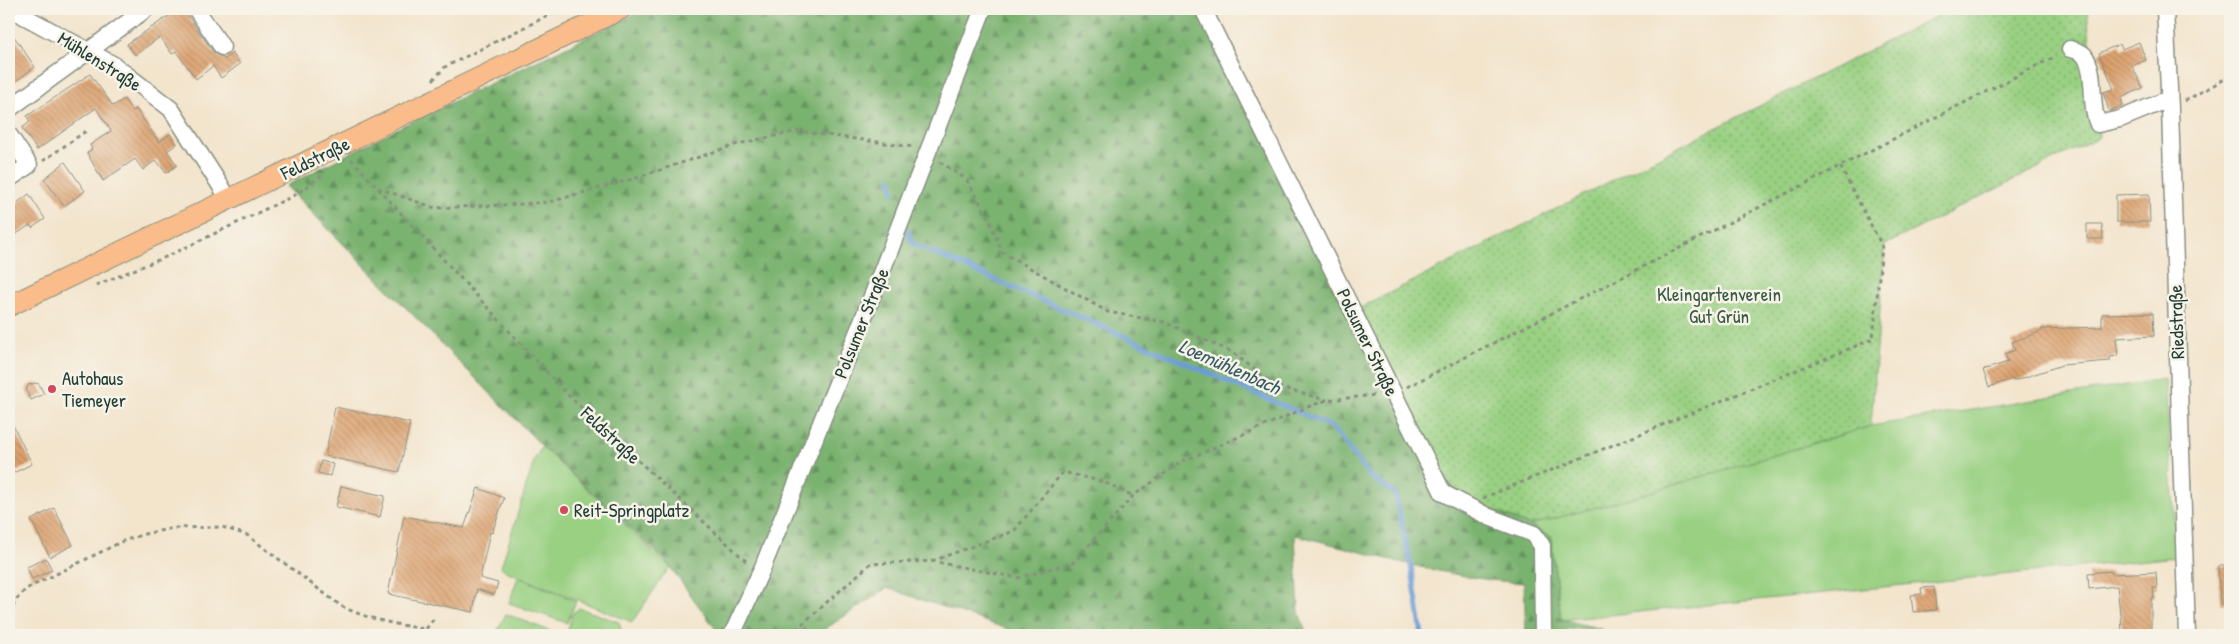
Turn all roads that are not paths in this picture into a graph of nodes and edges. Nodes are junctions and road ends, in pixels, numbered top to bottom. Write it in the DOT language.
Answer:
graph roads {
  1 [pos="11,9"];
  2 [pos="146,9"];
  3 [pos="196,9"];
  4 [pos="621,9"];
  5 [pos="983,9"];
  6 [pos="1203,9"];
  7 [pos="2165,9"];
  8 [pos="222,47"];
  9 [pos="2070,48"];
  10 [pos="88,51"];
  11 [pos="2169,104"];
  12 [pos="9,108"];
  13 [pos="9,135"];
  14 [pos="9,179"];
  15 [pos="230,199"];
  16 [pos="9,306"];
  17 [pos="732,635"];
  18 [pos="1543,635"];
  19 [pos="2187,635"];
  1 -- 10 [label="street, Mühlenstraße"];
  2 -- 10 [label="street"];
  3 -- 8 [label="street"];
  4 -- 15 [label="main road, Feldstraße"];
  5 -- 17 [label="street, Polsumer Straße"];
  6 -- 18 [label="street, Polsumer Straße"];
  7 -- 11 [label="street, Riedstraße"];
  9 -- 11 [label="street"];
  10 -- 12 [label="street"];
  10 -- 15 [label="street, Mühlenstraße"];
  11 -- 19 [label="street, Riedstraße"];
  13 -- 14 [label="street"];
  15 -- 16 [label="main road, Feldstraße"];
}
